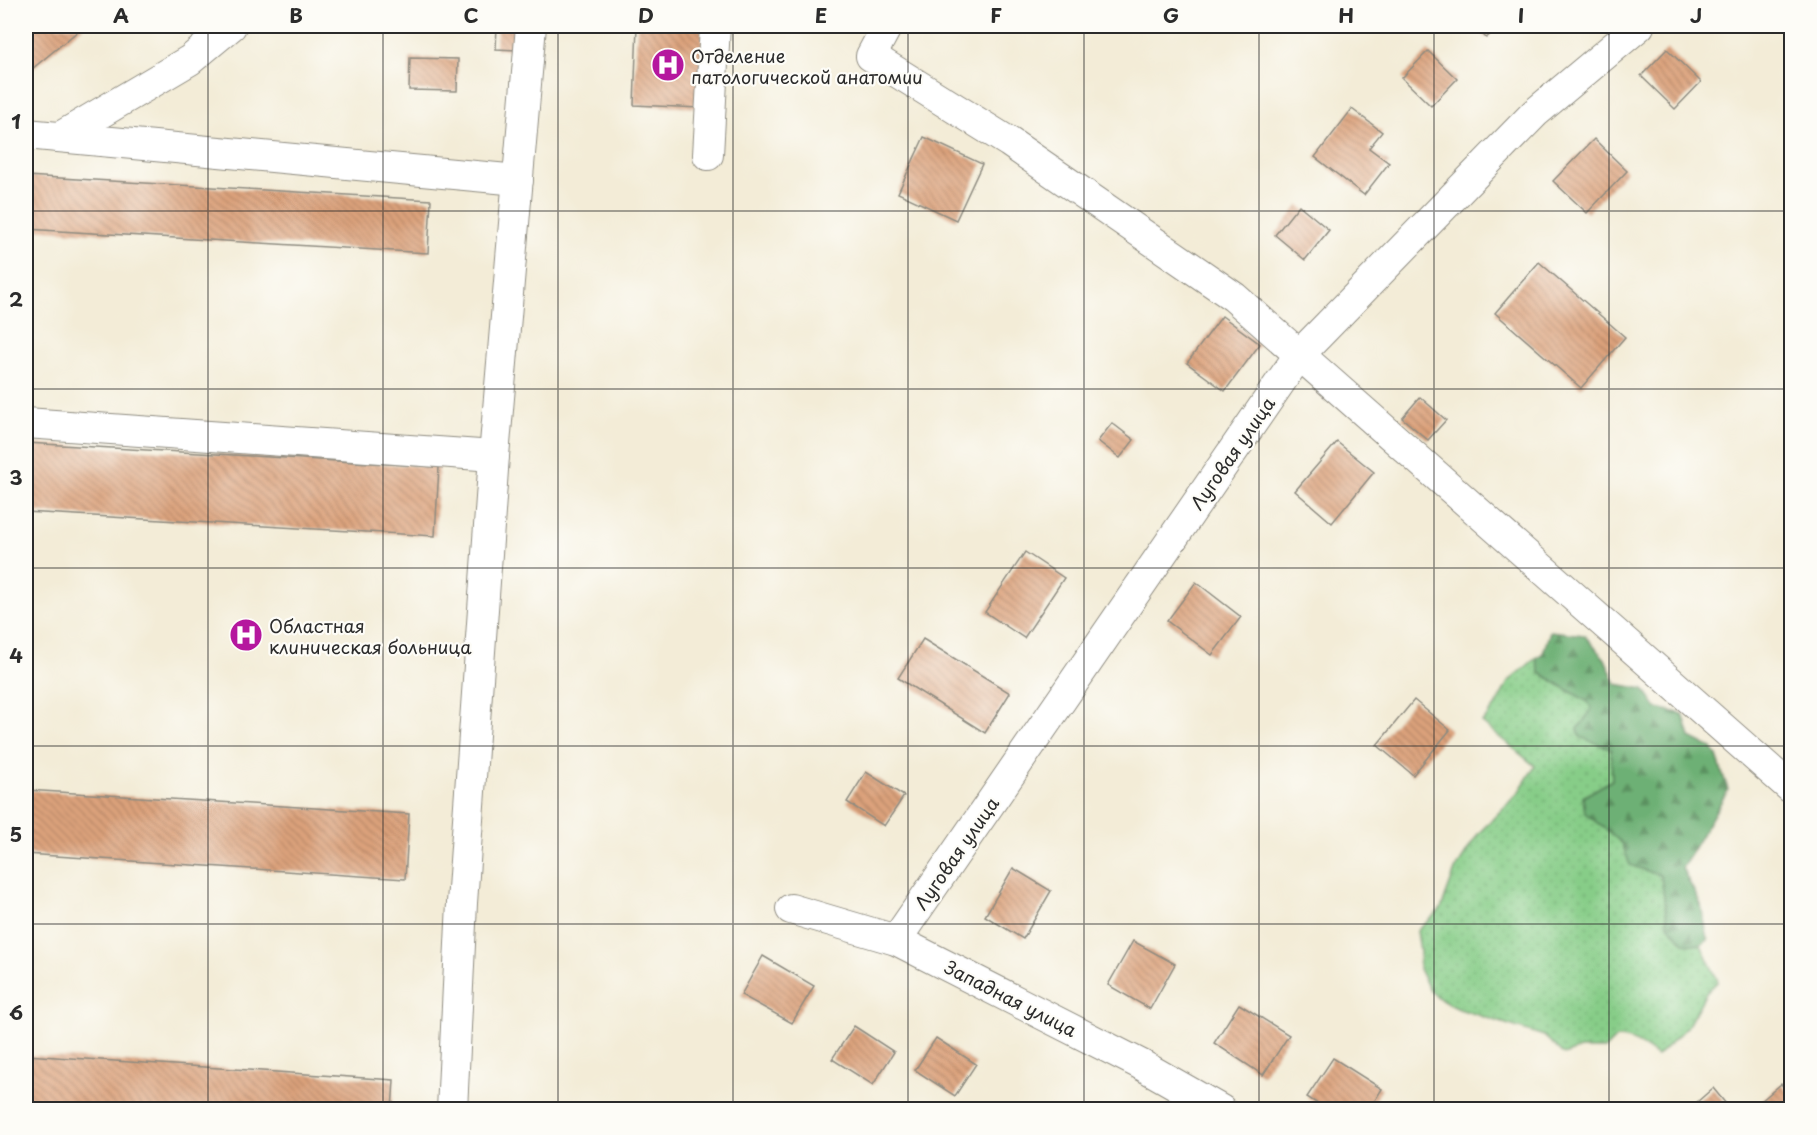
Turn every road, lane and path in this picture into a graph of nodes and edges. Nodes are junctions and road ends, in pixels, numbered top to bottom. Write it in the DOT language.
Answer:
graph roads {
  1 [pos="231,26"];
  2 [pos="531,26"];
  3 [pos="715,26"];
  4 [pos="887,26"];
  5 [pos="1639,26"];
  6 [pos="26,134"];
  7 [pos="60,137"];
  8 [pos="708,155"];
  9 [pos="518,180"];
  10 [pos="1299,355"];
  11 [pos="26,423"];
  12 [pos="494,456"];
  13 [pos="1791,789"];
  14 [pos="791,909"];
  15 [pos="896,940"];
  16 [pos="452,1110"];
  17 [pos="1221,1110"];
  1 -- 7 [label="street"];
  2 -- 9 [label="street"];
  3 -- 8 [label="street"];
  4 -- 10 [label="street"];
  5 -- 10 [label="street, Луговая улица"];
  6 -- 7 [label="street"];
  7 -- 9 [label="street"];
  9 -- 12 [label="street"];
  10 -- 13 [label="street"];
  10 -- 15 [label="street, Луговая улица"];
  11 -- 12 [label="street"];
  12 -- 16 [label="street"];
  14 -- 15 [label="street, Западная улица"];
  15 -- 17 [label="street, Западная улица"];
}
